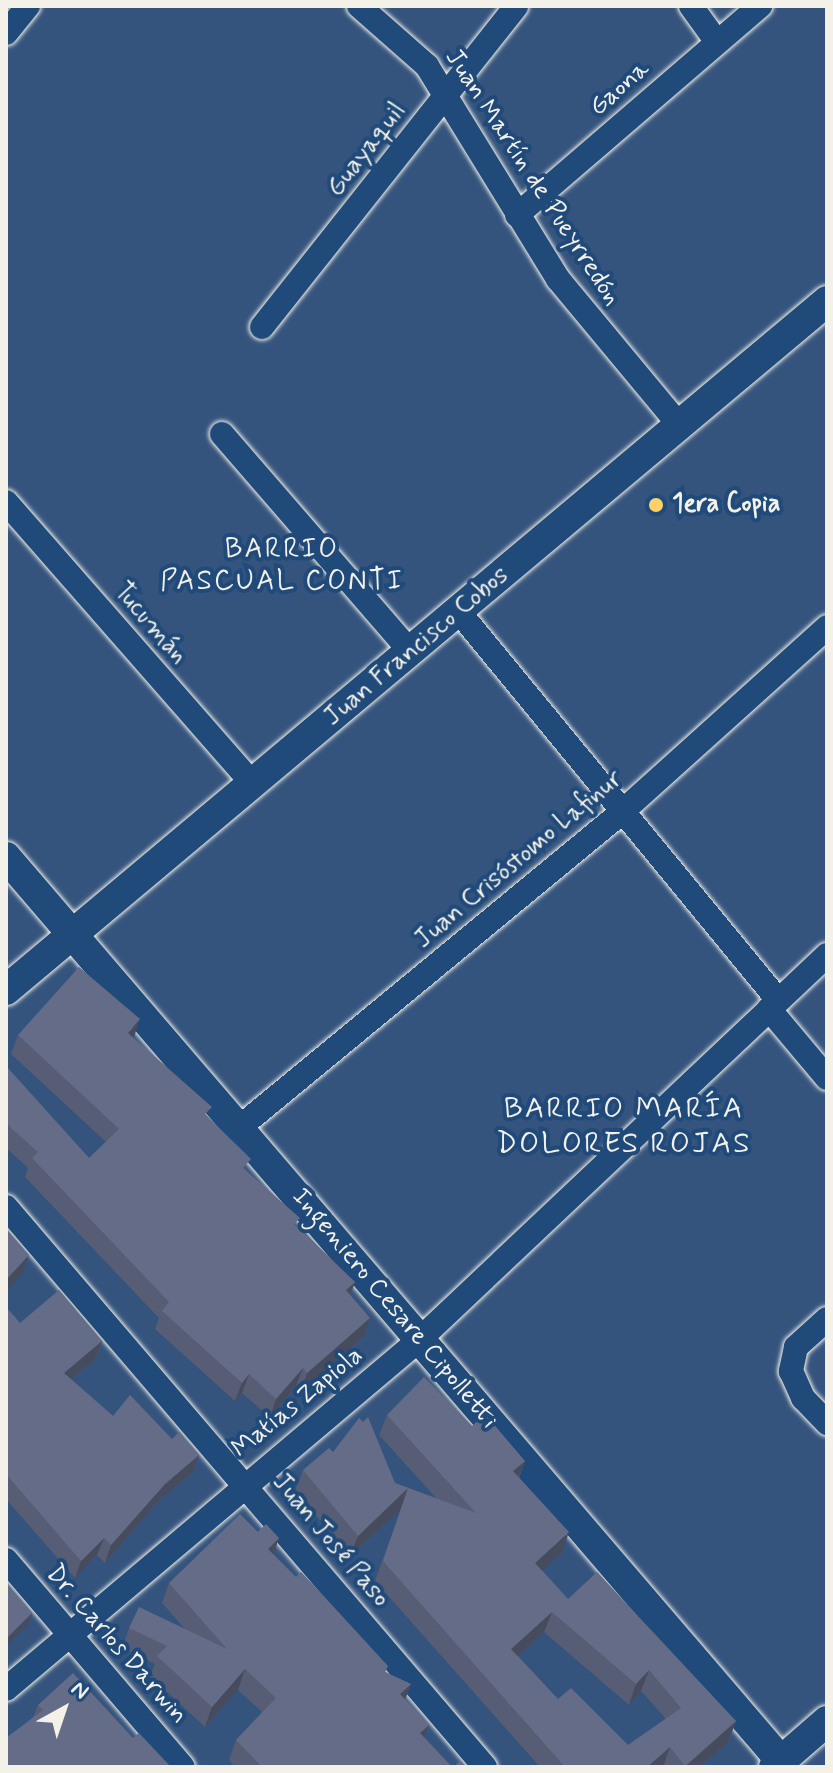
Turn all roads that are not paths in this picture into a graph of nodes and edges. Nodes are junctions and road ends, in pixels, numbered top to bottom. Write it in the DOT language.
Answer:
graph roads {
  1 [pos="28,6"];
  2 [pos="359,6"];
  3 [pos="516,6"];
  4 [pos="691,6"];
  5 [pos="760,6"];
  6 [pos="6,33"];
  7 [pos="717,42"];
  8 [pos="446,96"];
  9 [pos="517,215"];
  10 [pos="827,301"];
  11 [pos="262,327"];
  12 [pos="680,426"];
  13 [pos="222,434"];
  14 [pos="6,502"];
  15 [pos="459,612"];
  16 [pos="827,627"];
  17 [pos="411,652"];
  18 [pos="252,783"];
  19 [pos="623,811"];
  20 [pos="6,857"];
  21 [pos="73,934"];
  22 [pos="827,955"];
  23 [pos="6,990"];
  24 [pos="774,1004"];
  25 [pos="827,1078"];
  26 [pos="240,1127"];
  27 [pos="6,1207"];
  28 [pos="827,1319"];
  29 [pos="419,1340"];
  30 [pos="827,1423"];
  31 [pos="244,1483"];
  32 [pos="6,1560"];
  33 [pos="70,1634"];
  34 [pos="6,1689"];
  35 [pos="827,1721"];
  36 [pos="778,1764"];
  37 [pos="183,1767"];
  38 [pos="485,1767"];
  1 -- 6 [label="street"];
  2 -- 8 [label="street, Juan Martín de Pueyrredón"];
  3 -- 8 [label="street, Guayaquil"];
  4 -- 7 [label="street"];
  5 -- 7 [label="street, Gaona"];
  7 -- 9 [label="street, Gaona"];
  8 -- 9 [label="street, Juan Martín de Pueyrredón"];
  8 -- 11 [label="street, Guayaquil"];
  9 -- 12 [label="street, Juan Martín de Pueyrredón"];
  10 -- 12 [label="street, Juan Francisco Cobos"];
  12 -- 15 [label="street, Juan Francisco Cobos"];
  13 -- 17 [label="street"];
  14 -- 18 [label="street, Tucumán"];
  15 -- 17 [label="street, Juan Francisco Cobos"];
  15 -- 19 [label="street"];
  16 -- 19 [label="street, Juan Crisóstomo Lafinur"];
  17 -- 18 [label="street, Juan Francisco Cobos"];
  18 -- 21 [label="street, Juan Francisco Cobos"];
  19 -- 24 [label="street"];
  19 -- 26 [label="street, Juan Crisóstomo Lafinur"];
  20 -- 21 [label="street, Ingeniero Cesare Cipolletti"];
  21 -- 23 [label="street, Juan Francisco Cobos"];
  21 -- 26 [label="street, Ingeniero Cesare Cipolletti"];
  22 -- 24 [label="street, Matías Zapiola"];
  24 -- 25 [label="street"];
  24 -- 29 [label="street, Matías Zapiola"];
  26 -- 29 [label="street, Ingeniero Cesare Cipolletti"];
  27 -- 31 [label="street, Juan José Paso"];
  28 -- 30 [label="street"];
  29 -- 31 [label="street, Matías Zapiola"];
  29 -- 36 [label="street, Ingeniero Cesare Cipolletti"];
  31 -- 33 [label="street, Matías Zapiola"];
  31 -- 38 [label="street, Juan José Paso"];
  32 -- 33 [label="street, Dr. Carlos Darwin"];
  33 -- 34 [label="street, Matías Zapiola"];
  33 -- 37 [label="street, Dr. Carlos Darwin"];
  35 -- 36 [label="street"];
}
